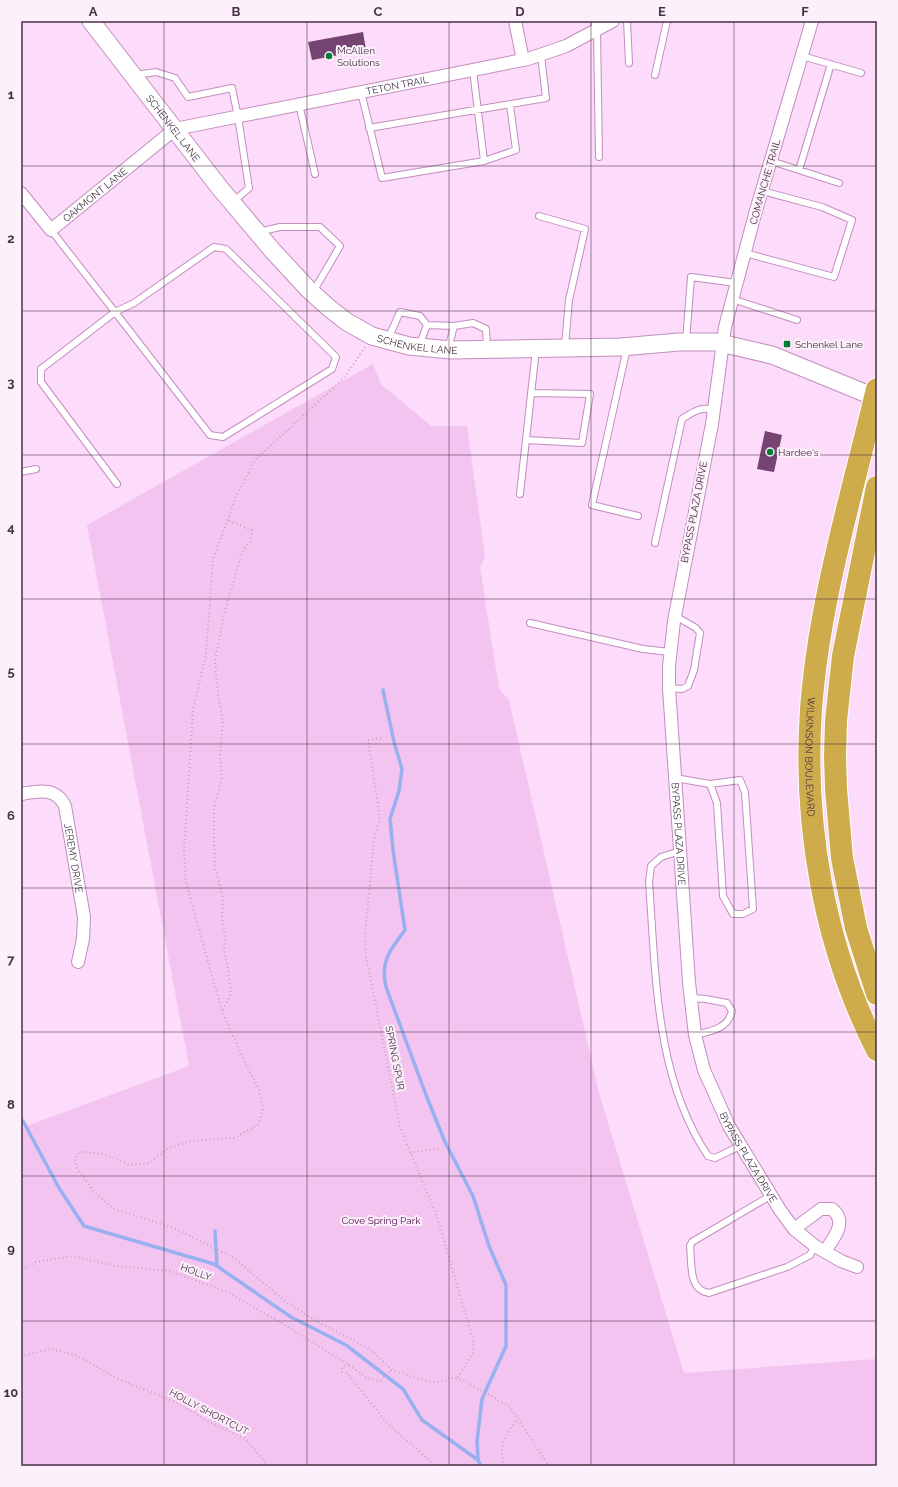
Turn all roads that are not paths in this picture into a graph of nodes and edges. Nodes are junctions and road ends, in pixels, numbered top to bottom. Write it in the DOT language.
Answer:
graph roads {
  1 [pos="91,21"];
  2 [pos="515,21"];
  3 [pos="613,21"];
  4 [pos="627,21"];
  5 [pos="667,21"];
  6 [pos="812,21"];
  7 [pos="596,26"];
  8 [pos="541,55"];
  9 [pos="802,56"];
  10 [pos="523,60"];
  11 [pos="629,63"];
  12 [pos="831,64"];
  13 [pos="473,70"];
  14 [pos="861,73"];
  15 [pos="133,75"];
  16 [pos="655,75"];
  17 [pos="361,92"];
  18 [pos="300,104"];
  19 [pos="510,105"];
  20 [pos="478,110"];
  21 [pos="238,117"];
  22 [pos="369,128"];
  23 [pos="175,129"];
  24 [pos="599,157"];
  25 [pos="484,161"];
  26 [pos="771,161"];
  27 [pos="799,170"];
  28 [pos="315,174"];
  29 [pos="839,183"];
  30 [pos="762,191"];
  31 [pos="21,193"];
  32 [pos="232,203"];
  33 [pos="539,216"];
  34 [pos="51,230"];
  35 [pos="257,233"];
  36 [pos="745,253"];
  37 [pos="736,283"];
  38 [pos="312,294"];
  39 [pos="732,300"];
  40 [pos="115,312"];
  41 [pos="797,320"];
  42 [pos="427,324"];
  43 [pos="454,326"];
  44 [pos="380,338"];
  45 [pos="686,341"];
  46 [pos="723,344"];
  47 [pos="418,347"];
  48 [pos="627,347"];
  49 [pos="536,348"];
  50 [pos="564,348"];
  51 [pos="487,349"];
  52 [pos="448,350"];
  53 [pos="531,393"];
  54 [pos="876,395"];
  55 [pos="714,410"];
  56 [pos="526,440"];
  57 [pos="36,469"];
  58 [pos="21,472"];
  59 [pos="117,484"];
  60 [pos="877,486"];
  61 [pos="520,494"];
  62 [pos="638,516"];
  63 [pos="655,543"];
  64 [pos="675,616"];
  65 [pos="530,623"];
  66 [pos="670,652"];
  67 [pos="669,688"];
  68 [pos="675,778"];
  69 [pos="710,784"];
  70 [pos="21,794"];
  71 [pos="680,851"];
  72 [pos="78,962"];
  73 [pos="877,994"];
  74 [pos="691,998"];
  75 [pos="695,1034"];
  76 [pos="877,1050"];
  77 [pos="740,1146"];
  78 [pos="770,1196"];
  79 [pos="794,1229"];
  80 [pos="820,1248"];
  81 [pos="857,1267"];
  1 -- 15 [label="street, SCHENKEL LANE"];
  2 -- 10 [label="street"];
  3 -- 7 [label="street, TETON TRAIL"];
  4 -- 11 [label="lane"];
  5 -- 16 [label="lane"];
  6 -- 9 [label="street, COMANCHE TRAIL"];
  7 -- 8 [label="street, TETON TRAIL"];
  7 -- 24 [label="lane"];
  8 -- 10 [label="street, TETON TRAIL"];
  8 -- 19 [label="lane"];
  9 -- 12 [label="lane"];
  9 -- 26 [label="street, COMANCHE TRAIL"];
  10 -- 13 [label="street, TETON TRAIL"];
  12 -- 14 [label="lane"];
  12 -- 27 [label="lane"];
  13 -- 17 [label="street, TETON TRAIL"];
  13 -- 20 [label="lane"];
  15 -- 21 [label="lane"];
  15 -- 23 [label="street, SCHENKEL LANE"];
  17 -- 18 [label="street, TETON TRAIL"];
  17 -- 22 [label="lane"];
  18 -- 21 [label="street, TETON TRAIL"];
  18 -- 28 [label="lane"];
  19 -- 20 [label="lane"];
  19 -- 25 [label="lane"];
  20 -- 22 [label="lane"];
  20 -- 25 [label="lane"];
  21 -- 23 [label="street, TETON TRAIL"];
  21 -- 32 [label="lane"];
  22 -- 25 [label="lane"];
  23 -- 32 [label="street, SCHENKEL LANE"];
  23 -- 34 [label="street, OAKMONT LANE"];
  26 -- 27 [label="lane"];
  26 -- 30 [label="street, COMANCHE TRAIL"];
  27 -- 29 [label="lane"];
  30 -- 36 [label="street, COMANCHE TRAIL"];
  30 -- 36 [label="lane"];
  31 -- 34 [label="street"];
  32 -- 35 [label="street, SCHENKEL LANE"];
  33 -- 50 [label="lane"];
  34 -- 40 [label="lane"];
  35 -- 38 [label="street, SCHENKEL LANE"];
  35 -- 38 [label="lane"];
  36 -- 37 [label="street, COMANCHE TRAIL"];
  37 -- 39 [label="street, COMANCHE TRAIL"];
  37 -- 45 [label="lane"];
  38 -- 44 [label="street, SCHENKEL LANE"];
  39 -- 41 [label="lane"];
  39 -- 46 [label="street, COMANCHE TRAIL"];
  40 -- 40 [label="lane"];
  40 -- 59 [label="lane"];
  42 -- 43 [label="lane"];
  42 -- 44 [label="lane"];
  42 -- 47 [label="lane"];
  43 -- 51 [label="lane"];
  43 -- 52 [label="lane"];
  44 -- 47 [label="street, SCHENKEL LANE"];
  45 -- 46 [label="street, SCHENKEL LANE"];
  45 -- 48 [label="street, SCHENKEL LANE"];
  46 -- 54 [label="street, SCHENKEL LANE"];
  46 -- 55 [label="street, BYPASS PLAZA DRIVE"];
  47 -- 52 [label="street, SCHENKEL LANE"];
  48 -- 50 [label="street, SCHENKEL LANE"];
  48 -- 62 [label="lane"];
  49 -- 50 [label="street, SCHENKEL LANE"];
  49 -- 51 [label="street, SCHENKEL LANE"];
  49 -- 53 [label="lane"];
  51 -- 52 [label="street, SCHENKEL LANE"];
  53 -- 56 [label="lane"];
  53 -- 56 [label="lane"];
  54 -- 76 [label="highway, WILKINSON BOULEVARD"];
  55 -- 63 [label="lane"];
  55 -- 64 [label="street, BYPASS PLAZA DRIVE"];
  56 -- 61 [label="lane"];
  57 -- 58 [label="lane"];
  60 -- 73 [label="highway"];
  64 -- 66 [label="street, BYPASS PLAZA DRIVE"];
  64 -- 67 [label="lane"];
  65 -- 66 [label="lane"];
  66 -- 67 [label="street, BYPASS PLAZA DRIVE"];
  67 -- 68 [label="street, BYPASS PLAZA DRIVE"];
  68 -- 69 [label="lane"];
  68 -- 71 [label="street, BYPASS PLAZA DRIVE"];
  69 -- 69 [label="lane"];
  70 -- 72 [label="street, JEREMY DRIVE"];
  71 -- 74 [label="street, BYPASS PLAZA DRIVE"];
  71 -- 77 [label="lane"];
  74 -- 75 [label="street, BYPASS PLAZA DRIVE"];
  74 -- 75 [label="lane"];
  75 -- 77 [label="street, BYPASS PLAZA DRIVE"];
  77 -- 78 [label="street, BYPASS PLAZA DRIVE"];
  78 -- 79 [label="street, BYPASS PLAZA DRIVE"];
  78 -- 80 [label="lane"];
  79 -- 80 [label="street, BYPASS PLAZA DRIVE"];
  79 -- 80 [label="street"];
  80 -- 81 [label="street, BYPASS PLAZA DRIVE"];
}
